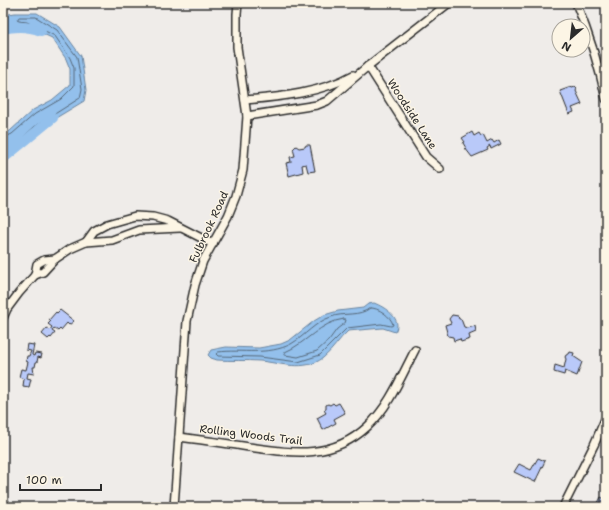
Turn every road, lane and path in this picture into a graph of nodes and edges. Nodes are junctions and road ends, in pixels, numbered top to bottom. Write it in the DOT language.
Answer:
graph roads {
  1 [pos="238,3"];
  2 [pos="449,3"];
  3 [pos="576,3"];
  4 [pos="368,66"];
  5 [pos="606,99"];
  6 [pos="245,100"];
  7 [pos="247,116"];
  8 [pos="440,169"];
  9 [pos="180,228"];
  10 [pos="86,242"];
  11 [pos="213,244"];
  12 [pos="3,318"];
  13 [pos="415,350"];
  14 [pos="606,417"];
  15 [pos="179,436"];
  16 [pos="3,500"];
  17 [pos="7,507"];
  18 [pos="174,507"];
  19 [pos="563,507"];
  1 -- 6 [label="street, Fulbrook Road"];
  2 -- 4 [label="street"];
  3 -- 5 [label="street"];
  4 -- 6 [label="street"];
  4 -- 7 [label="street"];
  4 -- 8 [label="street, Woodside Lane"];
  6 -- 7 [label="street, Fulbrook Road"];
  7 -- 11 [label="street, Fulbrook Road"];
  9 -- 10 [label="street"];
  9 -- 10 [label="street"];
  9 -- 11 [label="street"];
  10 -- 12 [label="street"];
  11 -- 15 [label="street, Fulbrook Road"];
  13 -- 15 [label="street, Rolling Woods Trail"];
  14 -- 19 [label="street"];
  15 -- 18 [label="street, Fulbrook Road"];
  16 -- 17 [label="street"];
}
